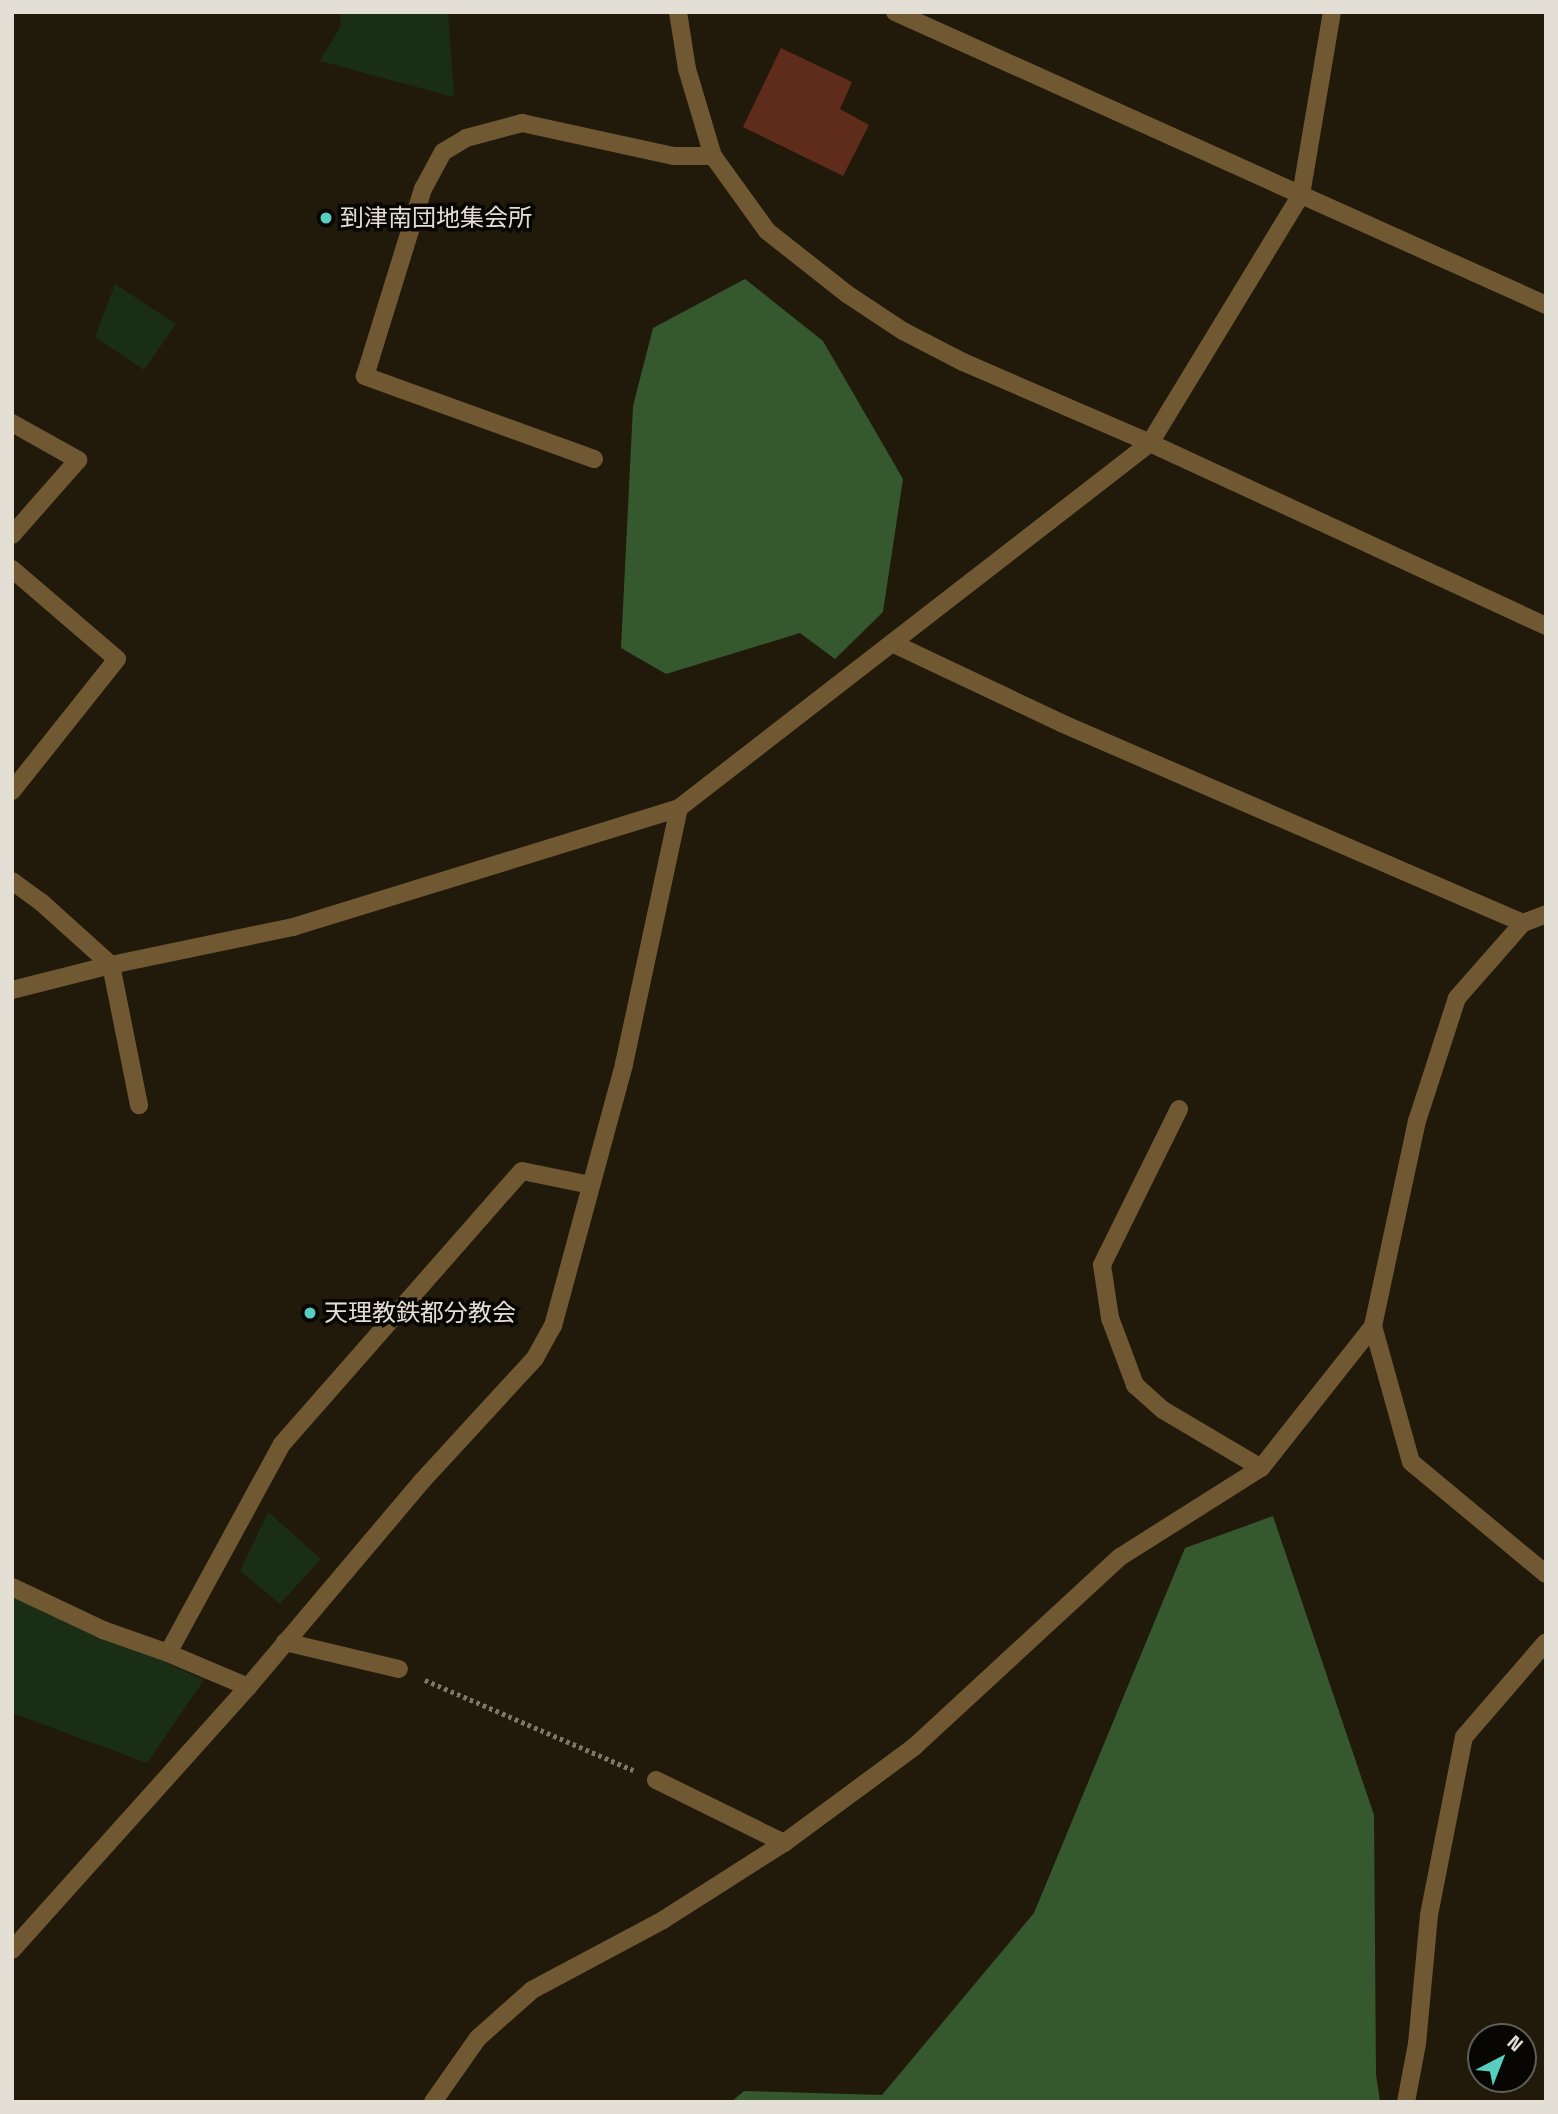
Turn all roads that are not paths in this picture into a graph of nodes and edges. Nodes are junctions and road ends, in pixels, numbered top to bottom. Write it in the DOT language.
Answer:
graph roads {
  1 [pos="678,12"];
  2 [pos="895,12"];
  3 [pos="1332,12"];
  4 [pos="713,156"];
  5 [pos="1301,195"];
  6 [pos="1546,305"];
  7 [pos="12,423"];
  8 [pos="1150,443"];
  9 [pos="594,459"];
  10 [pos="12,536"];
  11 [pos="12,569"];
  12 [pos="1546,626"];
  13 [pos="892,643"];
  14 [pos="12,791"];
  15 [pos="679,808"];
  16 [pos="12,881"];
  17 [pos="1546,914"];
  18 [pos="1523,923"];
  19 [pos="111,965"];
  20 [pos="12,990"];
  21 [pos="139,1105"];
  22 [pos="1179,1109"];
  23 [pos="591,1185"];
  24 [pos="1373,1326"];
  25 [pos="1261,1468"];
  26 [pos="1546,1574"];
  27 [pos="12,1587"];
  28 [pos="285,1642"];
  29 [pos="1546,1642"];
  30 [pos="168,1653"];
  31 [pos="399,1669"];
  32 [pos="248,1687"];
  33 [pos="656,1780"];
  34 [pos="784,1843"];
  35 [pos="12,1950"];
  36 [pos="433,2102"];
  37 [pos="1406,2102"];
  1 -- 4 [label="street"];
  2 -- 5 [label="street"];
  3 -- 5 [label="street"];
  4 -- 8 [label="street"];
  4 -- 9 [label="street"];
  5 -- 6 [label="street"];
  5 -- 8 [label="street"];
  7 -- 10 [label="street"];
  8 -- 12 [label="street"];
  8 -- 13 [label="street"];
  11 -- 14 [label="street"];
  13 -- 15 [label="street"];
  13 -- 18 [label="street"];
  15 -- 19 [label="street"];
  15 -- 23 [label="street"];
  16 -- 19 [label="street"];
  17 -- 18 [label="street"];
  18 -- 24 [label="street"];
  19 -- 20 [label="street"];
  19 -- 21 [label="street"];
  22 -- 25 [label="street"];
  23 -- 28 [label="street"];
  23 -- 30 [label="street"];
  24 -- 25 [label="street"];
  24 -- 26 [label="street"];
  25 -- 34 [label="street"];
  27 -- 30 [label="street"];
  28 -- 31 [label="street"];
  28 -- 32 [label="street"];
  29 -- 37 [label="street"];
  30 -- 32 [label="street"];
  32 -- 35 [label="street"];
  33 -- 34 [label="street"];
  34 -- 36 [label="street"];
}
